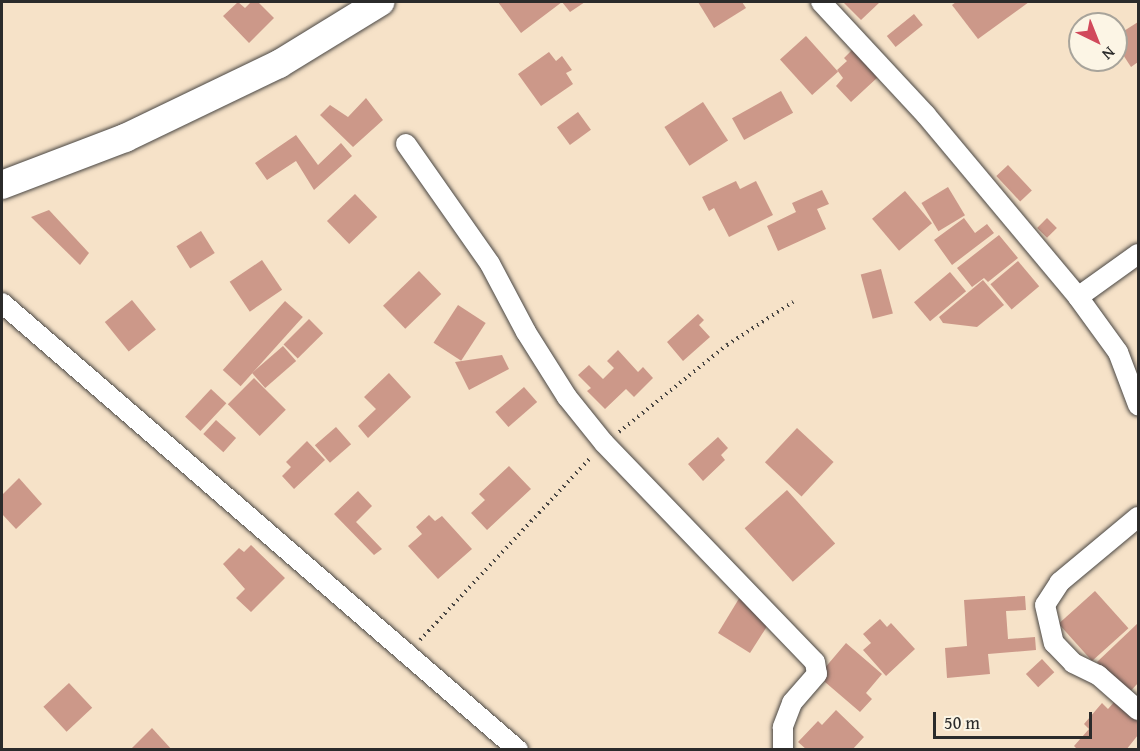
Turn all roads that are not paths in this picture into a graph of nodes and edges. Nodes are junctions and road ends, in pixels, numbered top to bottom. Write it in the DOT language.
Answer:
graph roads {
  1 [pos="380,2"];
  2 [pos="821,2"];
  3 [pos="406,144"];
  4 [pos="2,186"];
  5 [pos="1138,254"];
  6 [pos="1078,297"];
  7 [pos="2,303"];
  8 [pos="1138,405"];
  9 [pos="1138,517"];
  10 [pos="1138,710"];
  11 [pos="518,750"];
  12 [pos="783,750"];
  1 -- 4 [label="main road"];
  2 -- 6 [label="street"];
  3 -- 12 [label="street"];
  5 -- 6 [label="street"];
  6 -- 8 [label="street"];
  7 -- 11 [label="street"];
  9 -- 10 [label="street"];
}
